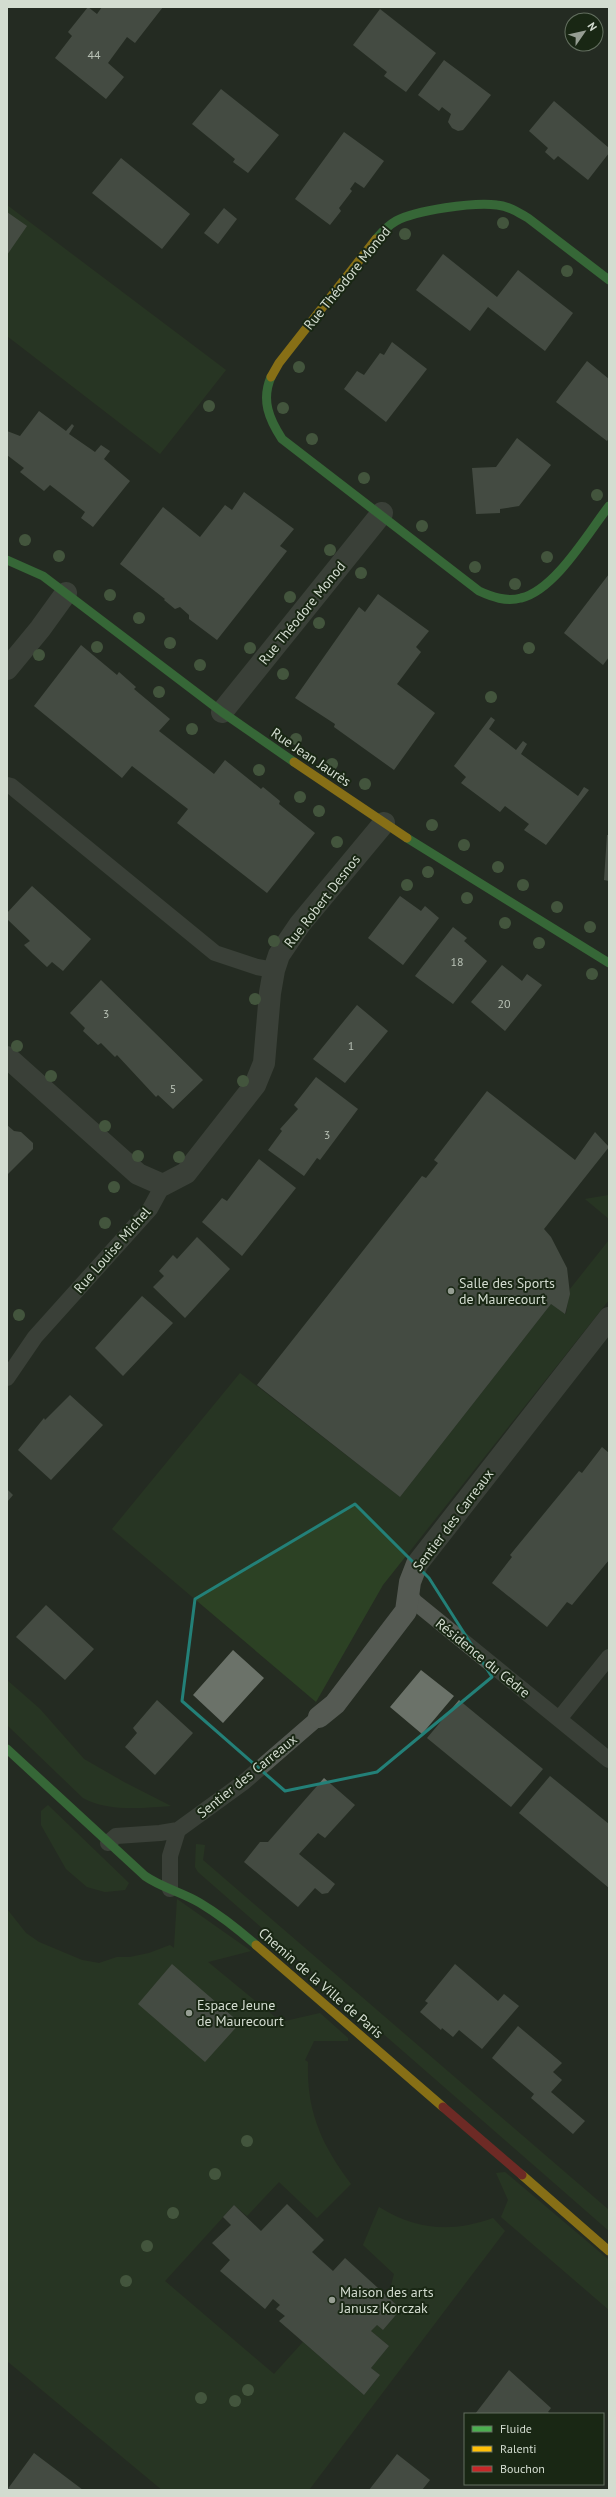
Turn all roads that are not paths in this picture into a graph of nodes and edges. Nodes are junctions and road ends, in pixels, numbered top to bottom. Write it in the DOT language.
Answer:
graph roads {
  1 [pos="609,280"];
  2 [pos="609,506"];
  3 [pos="382,513"];
  4 [pos="7,560"];
  5 [pos="66,593"];
  6 [pos="7,669"];
  7 [pos="222,712"];
  8 [pos="7,785"];
  9 [pos="384,823"];
  10 [pos="609,963"];
  11 [pos="274,970"];
  12 [pos="7,1057"];
  13 [pos="163,1185"];
  14 [pos="609,1318"];
  15 [pos="7,1378"];
  16 [pos="406,1604"];
  17 [pos="609,1657"];
  18 [pos="319,1717"];
  19 [pos="558,1719"];
  20 [pos="7,1749"];
  21 [pos="609,1760"];
  22 [pos="178,1830"];
  23 [pos="108,1843"];
  24 [pos="170,1889"];
  25 [pos="609,2250"];
  1 -- 3 [label="street, Rue Théodore Monod"];
  2 -- 3 [label="street, Rue Théodore Monod"];
  3 -- 7 [label="street, Rue Théodore Monod"];
  4 -- 5 [label="street, Rue Jean Jaurès"];
  5 -- 6 [label="street"];
  5 -- 7 [label="street, Rue Jean Jaurès"];
  7 -- 9 [label="street, Rue Jean Jaurès"];
  8 -- 11 [label="lane"];
  9 -- 10 [label="street, Rue Jean Jaurès"];
  9 -- 11 [label="street, Rue Robert Desnos"];
  11 -- 13 [label="street, Rue Robert Desnos"];
  12 -- 13 [label="street"];
  13 -- 15 [label="lane, Rue Louise Michel"];
  14 -- 16 [label="street, Sentier des Carreaux"];
  16 -- 18 [label="street, Sentier des Carreaux"];
  16 -- 19 [label="lane, Résidence du Cèdre"];
  17 -- 19 [label="lane"];
  18 -- 22 [label="lane, Sentier des Carreaux"];
  19 -- 21 [label="lane, Résidence du Cèdre"];
  20 -- 23 [label="street, Chemin de la Ville de Paris"];
  22 -- 23 [label="lane"];
  22 -- 24 [label="lane"];
  23 -- 24 [label="street, Chemin de la Ville de Paris"];
  24 -- 25 [label="street, Chemin de la Ville de Paris"];
}
